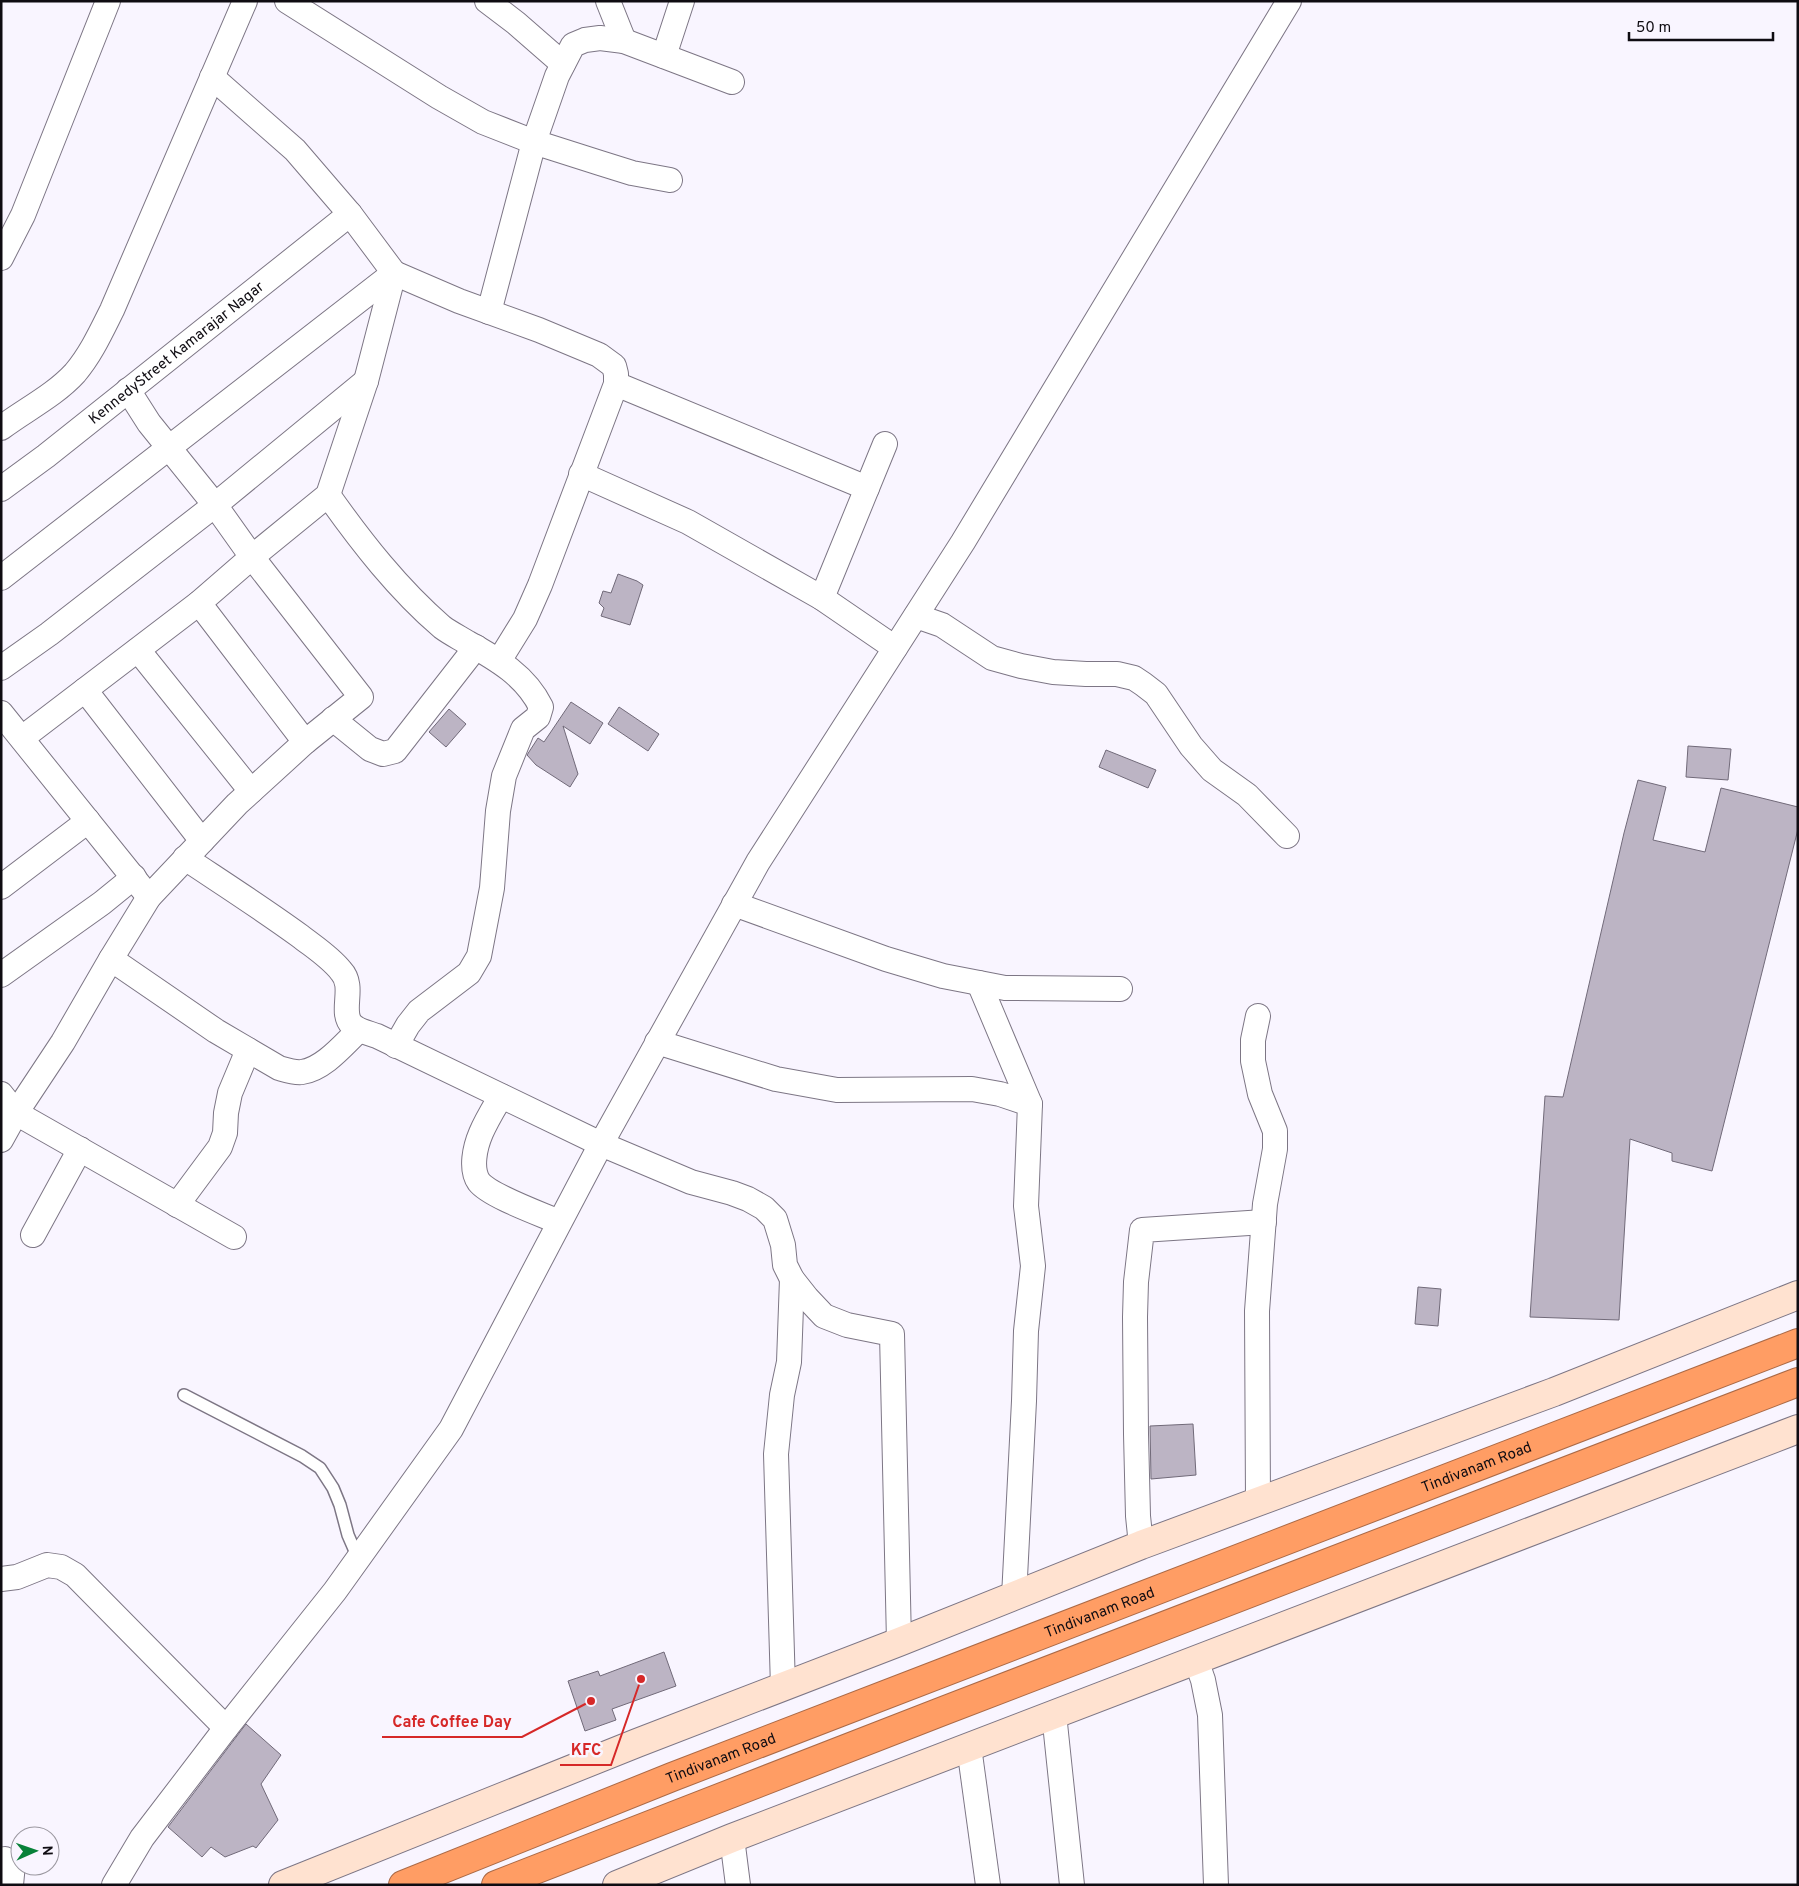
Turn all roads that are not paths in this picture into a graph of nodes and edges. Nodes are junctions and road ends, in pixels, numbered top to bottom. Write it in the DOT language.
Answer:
graph roads {
  1 [pos="108,1"];
  2 [pos="245,1"];
  3 [pos="287,1"];
  4 [pos="487,1"];
  5 [pos="608,1"];
  6 [pos="682,1"];
  7 [pos="1289,1"];
  8 [pos="624,41"];
  9 [pos="664,56"];
  10 [pos="563,64"];
  11 [pos="212,77"];
  12 [pos="732,82"];
  13 [pos="534,142"];
  14 [pos="670,180"];
  15 [pos="350,214"];
  16 [pos="1,258"];
  17 [pos="394,274"];
  18 [pos="489,312"];
  19 [pos="366,381"];
  20 [pos="616,384"];
  21 [pos="128,390"];
  22 [pos="1,428"];
  23 [pos="885,444"];
  24 [pos="169,449"];
  25 [pos="581,474"];
  26 [pos="867,488"];
  27 [pos="1,489"];
  28 [pos="328,495"];
  29 [pos="215,504"];
  30 [pos="252,556"];
  31 [pos="1,578"];
  32 [pos="822,598"];
  33 [pos="199,603"];
  34 [pos="916,616"];
  35 [pos="476,647"];
  36 [pos="895,648"];
  37 [pos="138,650"];
  38 [pos="499,661"];
  39 [pos="1,668"];
  40 [pos="85,690"];
  41 [pos="1,713"];
  42 [pos="333,719"];
  43 [pos="22,738"];
  44 [pos="306,742"];
  45 [pos="251,791"];
  46 [pos="88,821"];
  47 [pos="1287,836"];
  48 [pos="202,841"];
  49 [pos="185,858"];
  50 [pos="134,877"];
  51 [pos="2,885"];
  52 [pos="149,896"];
  53 [pos="734,904"];
  54 [pos="111,959"];
  55 [pos="1,975"];
  56 [pos="979,983"];
  57 [pos="1120,989"];
  58 [pos="1258,1016"];
  59 [pos="359,1030"];
  60 [pos="657,1042"];
  61 [pos="396,1046"];
  62 [pos="248,1050"];
  63 [pos="1,1094"];
  64 [pos="501,1096"];
  65 [pos="1030,1104"];
  66 [pos="16,1113"];
  67 [pos="1,1140"];
  68 [pos="601,1144"];
  69 [pos="80,1149"];
  70 [pos="177,1205"];
  71 [pos="559,1222"];
  72 [pos="1264,1222"];
  73 [pos="33,1235"];
  74 [pos="234,1237"];
  75 [pos="792,1279"];
  76 [pos="1798,1295"];
  77 [pos="1798,1343"];
  78 [pos="1798,1382"];
  79 [pos="184,1395"];
  80 [pos="1798,1429"];
  81 [pos="1258,1501"];
  82 [pos="1141,1545"];
  83 [pos="358,1558"];
  84 [pos="1,1579"];
  85 [pos="1014,1597"];
  86 [pos="899,1642"];
  87 [pos="1196,1660"];
  88 [pos="783,1687"];
  89 [pos="1054,1714"];
  90 [pos="226,1728"];
  91 [pos="968,1747"];
  92 [pos="732,1838"];
  93 [pos="1,1860"];
  94 [pos="11,1885"];
  95 [pos="114,1885"];
  96 [pos="283,1885"];
  97 [pos="403,1885"];
  98 [pos="496,1885"];
  99 [pos="617,1885"];
  100 [pos="738,1885"];
  101 [pos="988,1885"];
  102 [pos="1072,1885"];
  103 [pos="1216,1885"];
  1 -- 16 [label="street"];
  2 -- 11 [label="street"];
  3 -- 13 [label="street"];
  4 -- 10 [label="street"];
  5 -- 8 [label="street"];
  6 -- 9 [label="street"];
  7 -- 34 [label="street"];
  8 -- 9 [label="street"];
  8 -- 10 [label="street"];
  9 -- 12 [label="street"];
  10 -- 13 [label="street"];
  11 -- 15 [label="street"];
  11 -- 22 [label="street"];
  13 -- 14 [label="street"];
  13 -- 18 [label="street"];
  15 -- 17 [label="street"];
  15 -- 21 [label="street, KennedyStreet Kamarajar Nagar"];
  17 -- 18 [label="street"];
  17 -- 19 [label="street"];
  17 -- 24 [label="street"];
  18 -- 20 [label="street"];
  19 -- 28 [label="street"];
  19 -- 29 [label="street"];
  20 -- 25 [label="street"];
  20 -- 26 [label="street"];
  21 -- 24 [label="street"];
  21 -- 27 [label="street, KennedyStreet Kamarajar Nagar"];
  23 -- 26 [label="street"];
  24 -- 29 [label="street"];
  24 -- 31 [label="street"];
  25 -- 32 [label="street"];
  25 -- 38 [label="street"];
  26 -- 32 [label="street"];
  28 -- 30 [label="street"];
  28 -- 35 [label="street"];
  29 -- 30 [label="street"];
  29 -- 39 [label="street"];
  30 -- 33 [label="street"];
  30 -- 42 [label="street"];
  32 -- 36 [label="street"];
  33 -- 37 [label="street"];
  33 -- 44 [label="street"];
  34 -- 36 [label="street"];
  34 -- 47 [label="street"];
  35 -- 38 [label="street"];
  35 -- 42 [label="street"];
  36 -- 53 [label="street"];
  37 -- 40 [label="street"];
  37 -- 45 [label="street"];
  38 -- 61 [label="street"];
  40 -- 43 [label="street"];
  40 -- 48 [label="street"];
  41 -- 43 [label="street"];
  42 -- 44 [label="street"];
  43 -- 46 [label="street"];
  44 -- 45 [label="street"];
  45 -- 48 [label="street"];
  46 -- 50 [label="street"];
  46 -- 51 [label="street"];
  48 -- 49 [label="street"];
  49 -- 52 [label="street"];
  49 -- 59 [label="street"];
  50 -- 52 [label="street"];
  50 -- 55 [label="street"];
  52 -- 54 [label="street"];
  53 -- 56 [label="street"];
  53 -- 60 [label="street"];
  54 -- 62 [label="street"];
  54 -- 66 [label="street"];
  56 -- 57 [label="street"];
  56 -- 65 [label="street"];
  58 -- 72 [label="street"];
  59 -- 61 [label="street"];
  59 -- 62 [label="street"];
  60 -- 65 [label="street"];
  60 -- 68 [label="street"];
  61 -- 64 [label="street"];
  62 -- 70 [label="street"];
  63 -- 66 [label="street"];
  64 -- 68 [label="street"];
  64 -- 71 [label="street"];
  65 -- 85 [label="street"];
  66 -- 67 [label="street"];
  66 -- 69 [label="street"];
  68 -- 71 [label="street"];
  68 -- 75 [label="street"];
  69 -- 70 [label="street"];
  69 -- 73 [label="street"];
  70 -- 74 [label="street"];
  71 -- 83 [label="street"];
  72 -- 81 [label="street"];
  72 -- 82 [label="street"];
  75 -- 86 [label="street"];
  75 -- 88 [label="street"];
  76 -- 81 [label="street"];
  77 -- 97 [label="highway, Tindivanam Road"];
  78 -- 98 [label="highway"];
  79 -- 83 [label="lane"];
  80 -- 87 [label="street"];
  81 -- 82 [label="street"];
  82 -- 85 [label="street"];
  83 -- 90 [label="street"];
  84 -- 90 [label="street"];
  85 -- 86 [label="street"];
  86 -- 88 [label="street"];
  87 -- 89 [label="street"];
  87 -- 103 [label="street"];
  88 -- 96 [label="street"];
  89 -- 91 [label="street"];
  89 -- 102 [label="street"];
  90 -- 95 [label="street"];
  91 -- 92 [label="street"];
  91 -- 101 [label="street"];
  92 -- 99 [label="street"];
  92 -- 100 [label="street"];
  93 -- 94 [label="street"];
}
